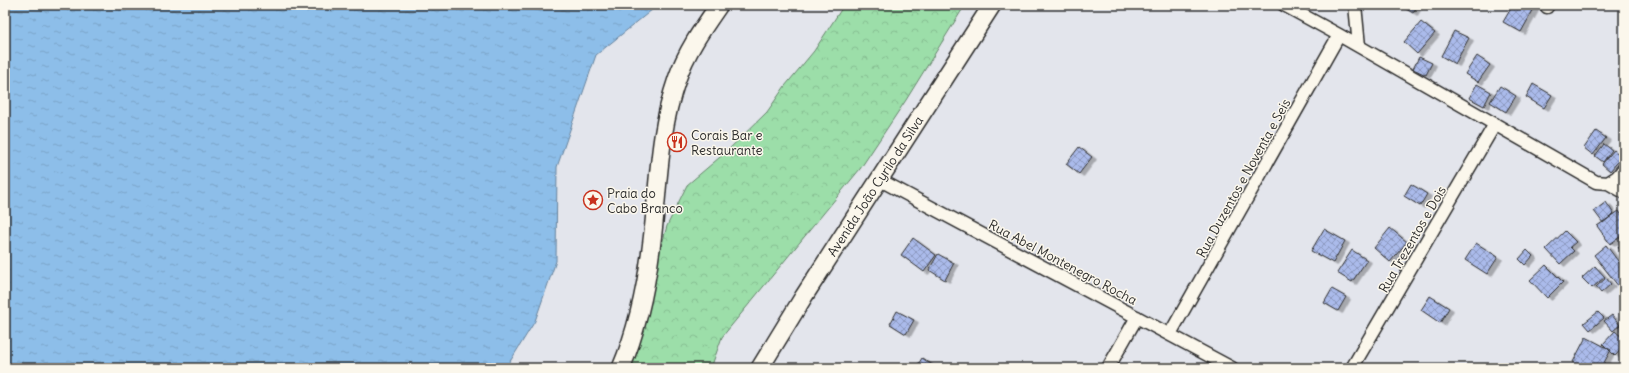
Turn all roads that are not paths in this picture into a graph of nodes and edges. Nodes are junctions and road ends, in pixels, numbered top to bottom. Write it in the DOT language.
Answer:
graph roads {
  1 [pos="719,5"];
  2 [pos="992,5"];
  3 [pos="1284,5"];
  4 [pos="1355,5"];
  5 [pos="1339,35"];
  6 [pos="1359,46"];
  7 [pos="1495,124"];
  8 [pos="1624,169"];
  9 [pos="880,180"];
  10 [pos="1608,184"];
  11 [pos="1624,192"];
  12 [pos="1137,317"];
  13 [pos="1170,334"];
  14 [pos="621,368"];
  15 [pos="760,368"];
  16 [pos="1108,368"];
  17 [pos="1232,368"];
  18 [pos="1352,368"];
  1 -- 14 [label="street"];
  2 -- 9 [label="street, Avenida João Cyrilo da Silva"];
  3 -- 5 [label="street"];
  4 -- 6 [label="street"];
  5 -- 6 [label="street"];
  5 -- 13 [label="street, Rua Duzentos e Noventa e Seis"];
  6 -- 7 [label="street"];
  7 -- 10 [label="street"];
  7 -- 18 [label="street, Rua Trezentos e Dois"];
  8 -- 10 [label="street"];
  9 -- 12 [label="street, Rua Abel Montenegro Rocha"];
  9 -- 15 [label="street, Avenida João Cyrilo da Silva"];
  10 -- 11 [label="street"];
  12 -- 13 [label="street, Rua Abel Montenegro Rocha"];
  12 -- 16 [label="street"];
  13 -- 17 [label="street, Rua Abel Montenegro Rocha"];
}
